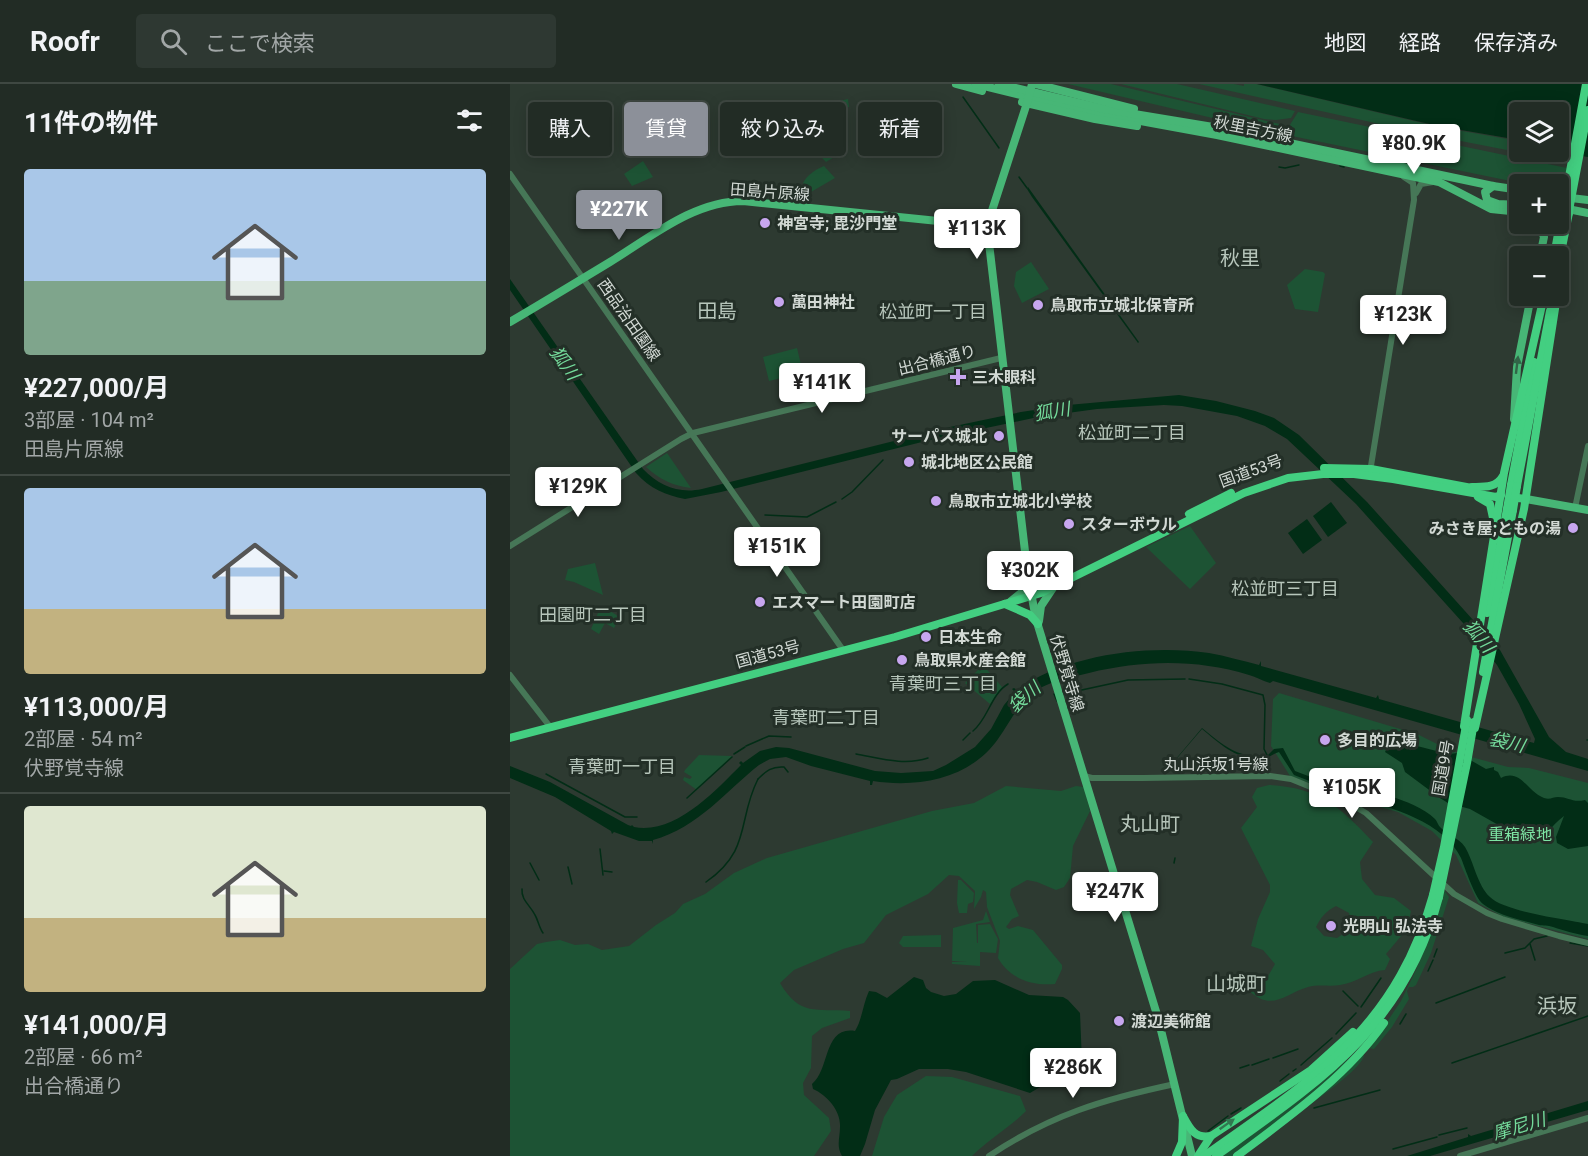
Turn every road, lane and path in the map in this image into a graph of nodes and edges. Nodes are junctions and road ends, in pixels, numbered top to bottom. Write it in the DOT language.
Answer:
graph roads {
  1 [pos="956,84"];
  2 [pos="976,84"];
  3 [pos="999,84"];
  4 [pos="1034,84"];
  5 [pos="1586,84"];
  6 [pos="1025,108"];
  7 [pos="1588,110"];
  8 [pos="1204,129"];
  9 [pos="1352,163"];
  10 [pos="510,174"];
  11 [pos="1439,182"];
  12 [pos="1493,186"];
  13 [pos="1569,186"];
  14 [pos="1509,188"];
  15 [pos="1509,191"];
  16 [pos="1569,191"];
  17 [pos="1414,200"];
  18 [pos="1588,200"];
  19 [pos="1569,203"];
  20 [pos="1569,205"];
  21 [pos="1509,206"];
  22 [pos="1509,208"];
  23 [pos="1588,213"];
  24 [pos="987,226"];
  25 [pos="1543,234"];
  26 [pos="1544,234"];
  27 [pos="1561,234"];
  28 [pos="1544,237"];
  29 [pos="1559,244"];
  30 [pos="1542,246"];
  31 [pos="583,278"];
  32 [pos="1529,306"];
  33 [pos="1543,306"];
  34 [pos="1543,306"];
  35 [pos="1553,306"];
  36 [pos="1554,306"];
  37 [pos="510,322"];
  38 [pos="1001,358"];
  39 [pos="1514,423"];
  40 [pos="693,433"];
  41 [pos="1588,446"];
  42 [pos="1370,472"];
  43 [pos="1504,473"];
  44 [pos="1514,486"];
  45 [pos="1466,490"];
  46 [pos="1501,495"];
  47 [pos="1526,500"];
  48 [pos="1575,508"];
  49 [pos="1588,510"];
  50 [pos="510,546"];
  51 [pos="1489,563"];
  52 [pos="1029,577"];
  53 [pos="1050,586"];
  54 [pos="1032,596"];
  55 [pos="1005,604"];
  56 [pos="1038,624"];
  57 [pos="1487,634"];
  58 [pos="843,650"];
  59 [pos="1483,652"];
  60 [pos="510,675"];
  61 [pos="1470,721"];
  62 [pos="551,728"];
  63 [pos="510,738"];
  64 [pos="1084,776"];
  65 [pos="1588,943"];
  66 [pos="1413,960"];
  67 [pos="1175,1084"];
  68 [pos="1183,1116"];
  69 [pos="1588,1118"];
  70 [pos="1211,1136"];
  71 [pos="1209,1155"];
  72 [pos="989,1156"];
  73 [pos="1176,1156"];
  74 [pos="1192,1156"];
  75 [pos="1198,1156"];
  76 [pos="1237,1156"];
  77 [pos="1460,1156"];
  1 -- 6 [label="main road"];
  2 -- 8 [label="main road, 秋里吉方線"];
  3 -- 8 [label="main road, 秋里吉方線"];
  4 -- 6 [label="main road, 伏野覚寺線, bridge"];
  4 -- 8 [label="main road"];
  5 -- 13 [label="highway"];
  6 -- 8 [label="main road"];
  6 -- 24 [label="main road, 伏野覚寺線"];
  7 -- 16 [label="highway"];
  8 -- 9 [label="main road, 秋里吉方線"];
  8 -- 12 [label="main road, 秋里吉方線"];
  9 -- 11 [label="main road, 秋里吉方線"];
  9 -- 17 [label="street"];
  10 -- 31 [label="street, 西品治田園線"];
  11 -- 17 [label="street"];
  11 -- 22 [label="main road, 秋里吉方線"];
  12 -- 14 [label="main road, 秋里吉方線"];
  12 -- 15 [label="main road"];
  12 -- 21 [label="main road"];
  17 -- 42 [label="street"];
  18 -- 19 [label="main road"];
  20 -- 23 [label="main road"];
  24 -- 31 [label="main road, 田島片原線"];
  24 -- 38 [label="main road, 伏野覚寺線"];
  25 -- 28 [label="main road"];
  26 -- 28 [label="main road"];
  27 -- 29 [label="highway"];
  28 -- 30 [label="main road"];
  31 -- 37 [label="main road, 田島片原線"];
  31 -- 40 [label="street, 西品治田園線"];
  39 -- 32 [label="main road, one-way"];
  33 -- 39 [label="highway"];
  34 -- 44 [label="highway, 国道9号"];
  35 -- 44 [label="highway, 国道9号"];
  36 -- 47 [label="highway"];
  38 -- 40 [label="street, 出合橋通り"];
  38 -- 52 [label="main road, 伏野覚寺線"];
  39 -- 43 [label="highway"];
  40 -- 50 [label="street, 出合橋通り"];
  40 -- 58 [label="street, 西品治田園線"];
  41 -- 48 [label="street"];
  42 -- 45 [label="highway, 国道53号"];
  42 -- 53 [label="highway, 国道53号"];
  43 -- 45 [label="highway"];
  43 -- 46 [label="highway"];
  44 -- 57 [label="highway, 国道9号, bridge"];
  45 -- 46 [label="highway, 国道53号"];
  45 -- 51 [label="highway"];
  46 -- 47 [label="highway, 国道53号"];
  46 -- 51 [label="highway"];
  47 -- 48 [label="main road"];
  47 -- 57 [label="highway"];
  48 -- 49 [label="main road"];
  51 -- 57 [label="highway"];
  52 -- 53 [label="highway"];
  52 -- 54 [label="main road, 伏野覚寺線"];
  52 -- 55 [label="main road"];
  53 -- 54 [label="highway, 国道53号"];
  53 -- 56 [label="main road"];
  54 -- 55 [label="highway, 国道53号"];
  54 -- 56 [label="main road, 伏野覚寺線"];
  55 -- 56 [label="highway"];
  55 -- 58 [label="highway, 国道53号"];
  56 -- 64 [label="main road, 伏野覚寺線"];
  57 -- 59 [label="highway, 国道9号"];
  57 -- 59 [label="highway"];
  58 -- 62 [label="highway, 国道53号"];
  59 -- 61 [label="highway, 国道9号"];
  59 -- 61 [label="highway"];
  60 -- 62 [label="street"];
  61 -- 66 [label="highway, 国道9号, bridge"];
  62 -- 63 [label="highway, 国道53号"];
  64 -- 65 [label="street, 丸山浜坂1号線"];
  64 -- 67 [label="main road, 伏野覚寺線"];
  70 -- 66 [label="highway, one-way"];
  66 -- 71 [label="highway, 国道9号"];
  66 -- 76 [label="highway"];
  67 -- 68 [label="main road, 伏野覚寺線"];
  67 -- 72 [label="street"];
  68 -- 70 [label="highway"];
  68 -- 73 [label="highway"];
  68 -- 74 [label="main road, 伏野覚寺線"];
  69 -- 77 [label="street"];
  70 -- 75 [label="highway"];
}
